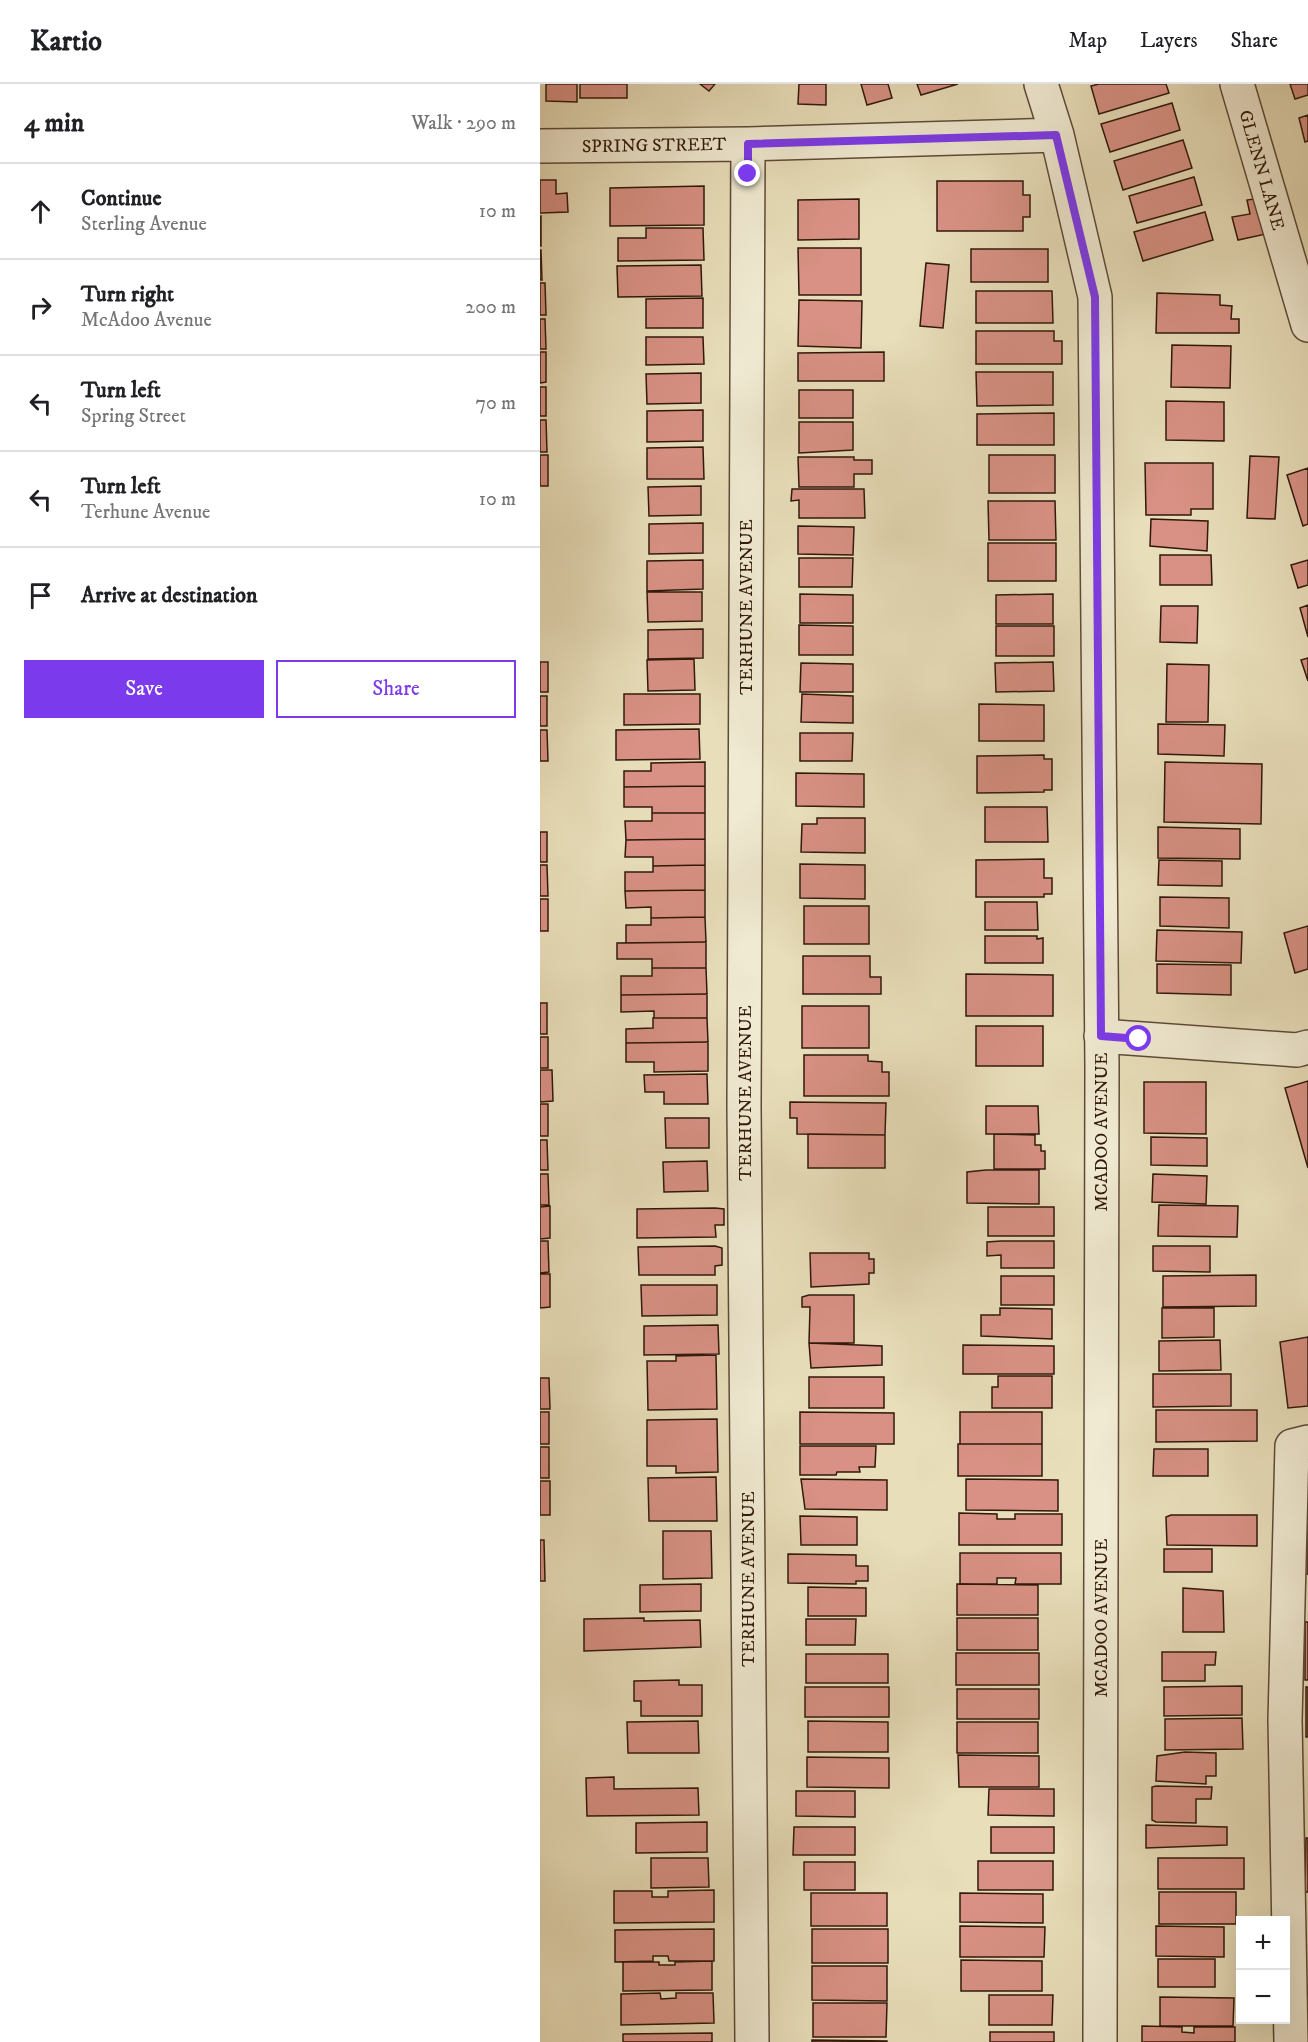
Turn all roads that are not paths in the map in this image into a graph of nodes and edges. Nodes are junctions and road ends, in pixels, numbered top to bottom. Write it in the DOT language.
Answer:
graph roads {
  1 [pos="1041,84"];
  2 [pos="1237,84"];
  3 [pos="1056,135"];
  4 [pos="748,144"];
  5 [pos="540,146"];
  6 [pos="1308,325"];
  7 [pos="1101,1036"];
  8 [pos="1308,1047"];
  9 [pos="1308,1442"];
  10 [pos="752,2042"];
  11 [pos="1100,2042"];
  12 [pos="1291,2042"];
  1 -- 3 [label="street, MCADOO AVENUE"];
  2 -- 6 [label="street, GLENN LANE"];
  3 -- 4 [label="street, SPRING STREET"];
  3 -- 7 [label="street, MCADOO AVENUE"];
  4 -- 5 [label="street, SPRING STREET"];
  4 -- 10 [label="street, TERHUNE AVENUE"];
  7 -- 8 [label="street"];
  7 -- 11 [label="street, MCADOO AVENUE"];
  9 -- 12 [label="street"];
}
